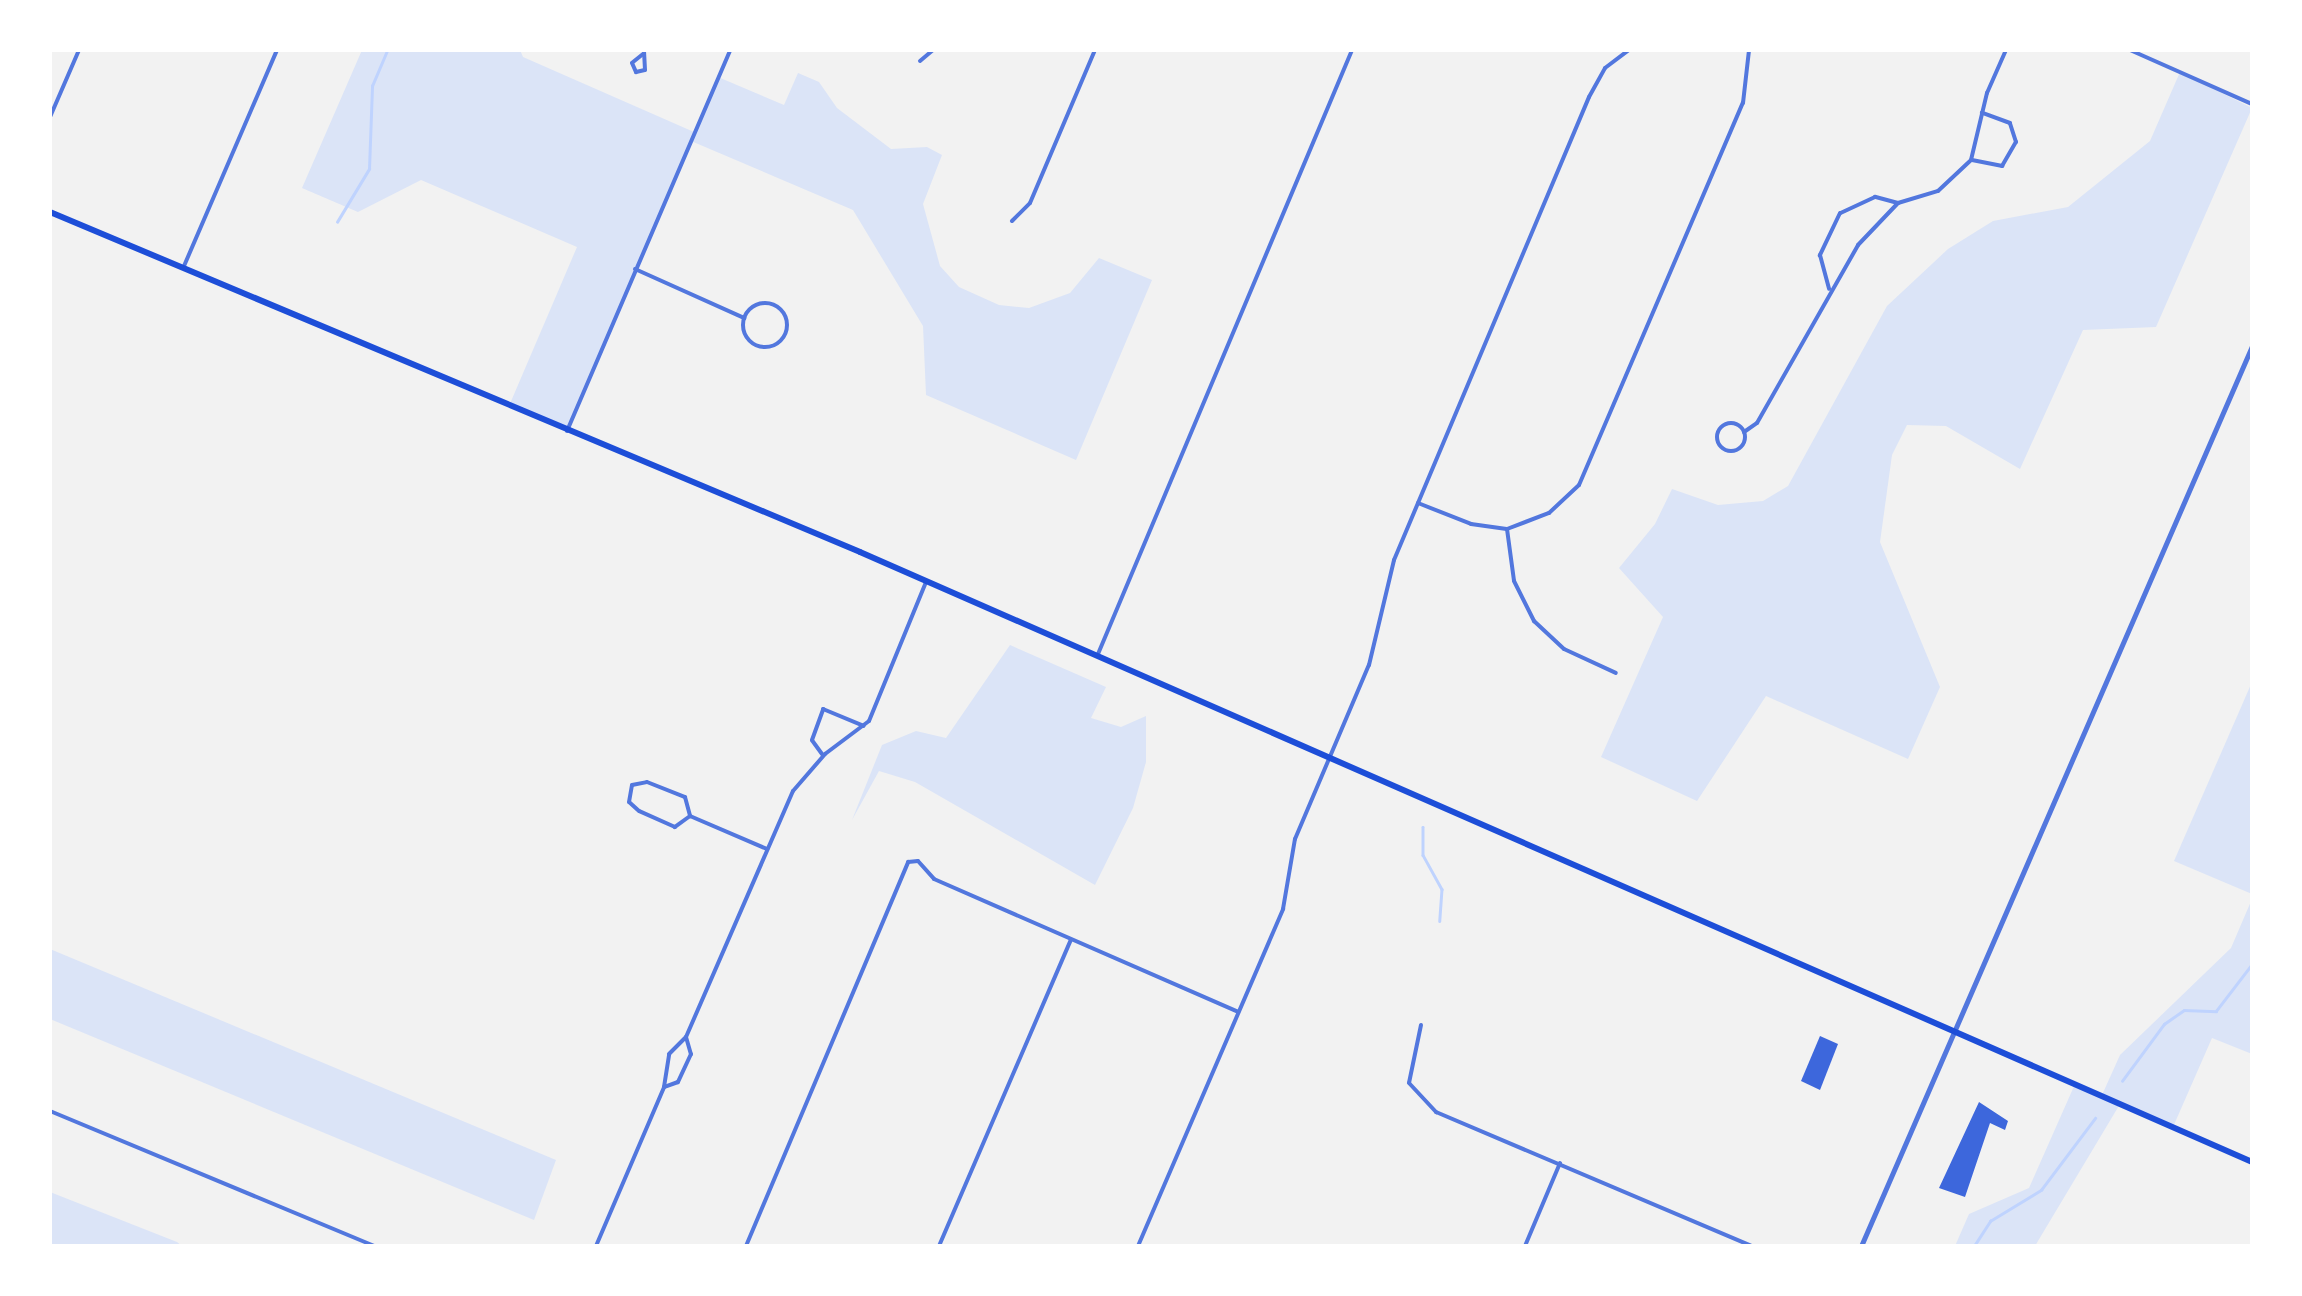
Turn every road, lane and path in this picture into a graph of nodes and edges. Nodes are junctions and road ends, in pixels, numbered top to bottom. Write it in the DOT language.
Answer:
graph roads {
  1 [pos="79,50"];
  2 [pos="277,50"];
  3 [pos="730,50"];
  4 [pos="932,50"];
  5 [pos="1095,50"];
  6 [pos="1352,50"];
  7 [pos="1629,50"];
  8 [pos="1749,50"];
  9 [pos="2006,50"];
  10 [pos="2130,50"];
  11 [pos="920,61"];
  12 [pos="2252,104"];
  13 [pos="1982,113"];
  14 [pos="50,117"];
  15 [pos="1971,160"];
  16 [pos="1898,202"];
  17 [pos="50,212"];
  18 [pos="1012,220"];
  19 [pos="635,268"];
  20 [pos="182,269"];
  21 [pos="1829,290"];
  22 [pos="744,318"];
  23 [pos="2252,346"];
  24 [pos="566,430"];
  25 [pos="1744,432"];
  26 [pos="1418,502"];
  27 [pos="1507,528"];
  28 [pos="926,582"];
  29 [pos="1096,657"];
  30 [pos="1616,673"];
  31 [pos="864,726"];
  32 [pos="823,756"];
  33 [pos="1330,758"];
  34 [pos="690,816"];
  35 [pos="766,849"];
  36 [pos="1071,940"];
  37 [pos="1239,1012"];
  38 [pos="1421,1025"];
  39 [pos="1954,1031"];
  40 [pos="686,1037"];
  41 [pos="664,1087"];
  42 [pos="50,1111"];
  43 [pos="1560,1162"];
  44 [pos="2252,1162"];
  45 [pos="375,1246"];
  46 [pos="596,1246"];
  47 [pos="746,1246"];
  48 [pos="939,1246"];
  49 [pos="1138,1246"];
  50 [pos="1525,1246"];
  51 [pos="1751,1246"];
  52 [pos="1862,1246"];
  1 -- 14 [label="street"];
  2 -- 20 [label="street"];
  3 -- 19 [label="street"];
  4 -- 11 [label="street"];
  5 -- 18 [label="street"];
  6 -- 29 [label="street"];
  7 -- 26 [label="street"];
  8 -- 27 [label="street"];
  9 -- 13 [label="street"];
  10 -- 12 [label="street"];
  13 -- 15 [label="street"];
  13 -- 15 [label="street"];
  15 -- 16 [label="street"];
  16 -- 21 [label="street"];
  16 -- 21 [label="street"];
  17 -- 20 [label="main road"];
  19 -- 22 [label="street"];
  19 -- 24 [label="street"];
  20 -- 24 [label="main road"];
  21 -- 25 [label="street"];
  22 -- 22 [label="street"];
  23 -- 39 [label="street"];
  24 -- 28 [label="main road"];
  25 -- 25 [label="street"];
  26 -- 27 [label="street"];
  26 -- 33 [label="street"];
  27 -- 30 [label="street"];
  28 -- 29 [label="main road"];
  28 -- 31 [label="street"];
  29 -- 33 [label="main road"];
  31 -- 32 [label="street"];
  31 -- 32 [label="street"];
  32 -- 35 [label="street"];
  33 -- 37 [label="street"];
  33 -- 39 [label="main road"];
  34 -- 34 [label="street"];
  34 -- 35 [label="street"];
  35 -- 40 [label="street"];
  36 -- 37 [label="street"];
  36 -- 47 [label="street"];
  36 -- 48 [label="street"];
  37 -- 49 [label="street"];
  38 -- 43 [label="street"];
  39 -- 44 [label="main road"];
  39 -- 52 [label="street"];
  40 -- 41 [label="street"];
  40 -- 41 [label="street"];
  41 -- 46 [label="street"];
  42 -- 45 [label="street"];
  43 -- 50 [label="street"];
  43 -- 51 [label="street"];
}
